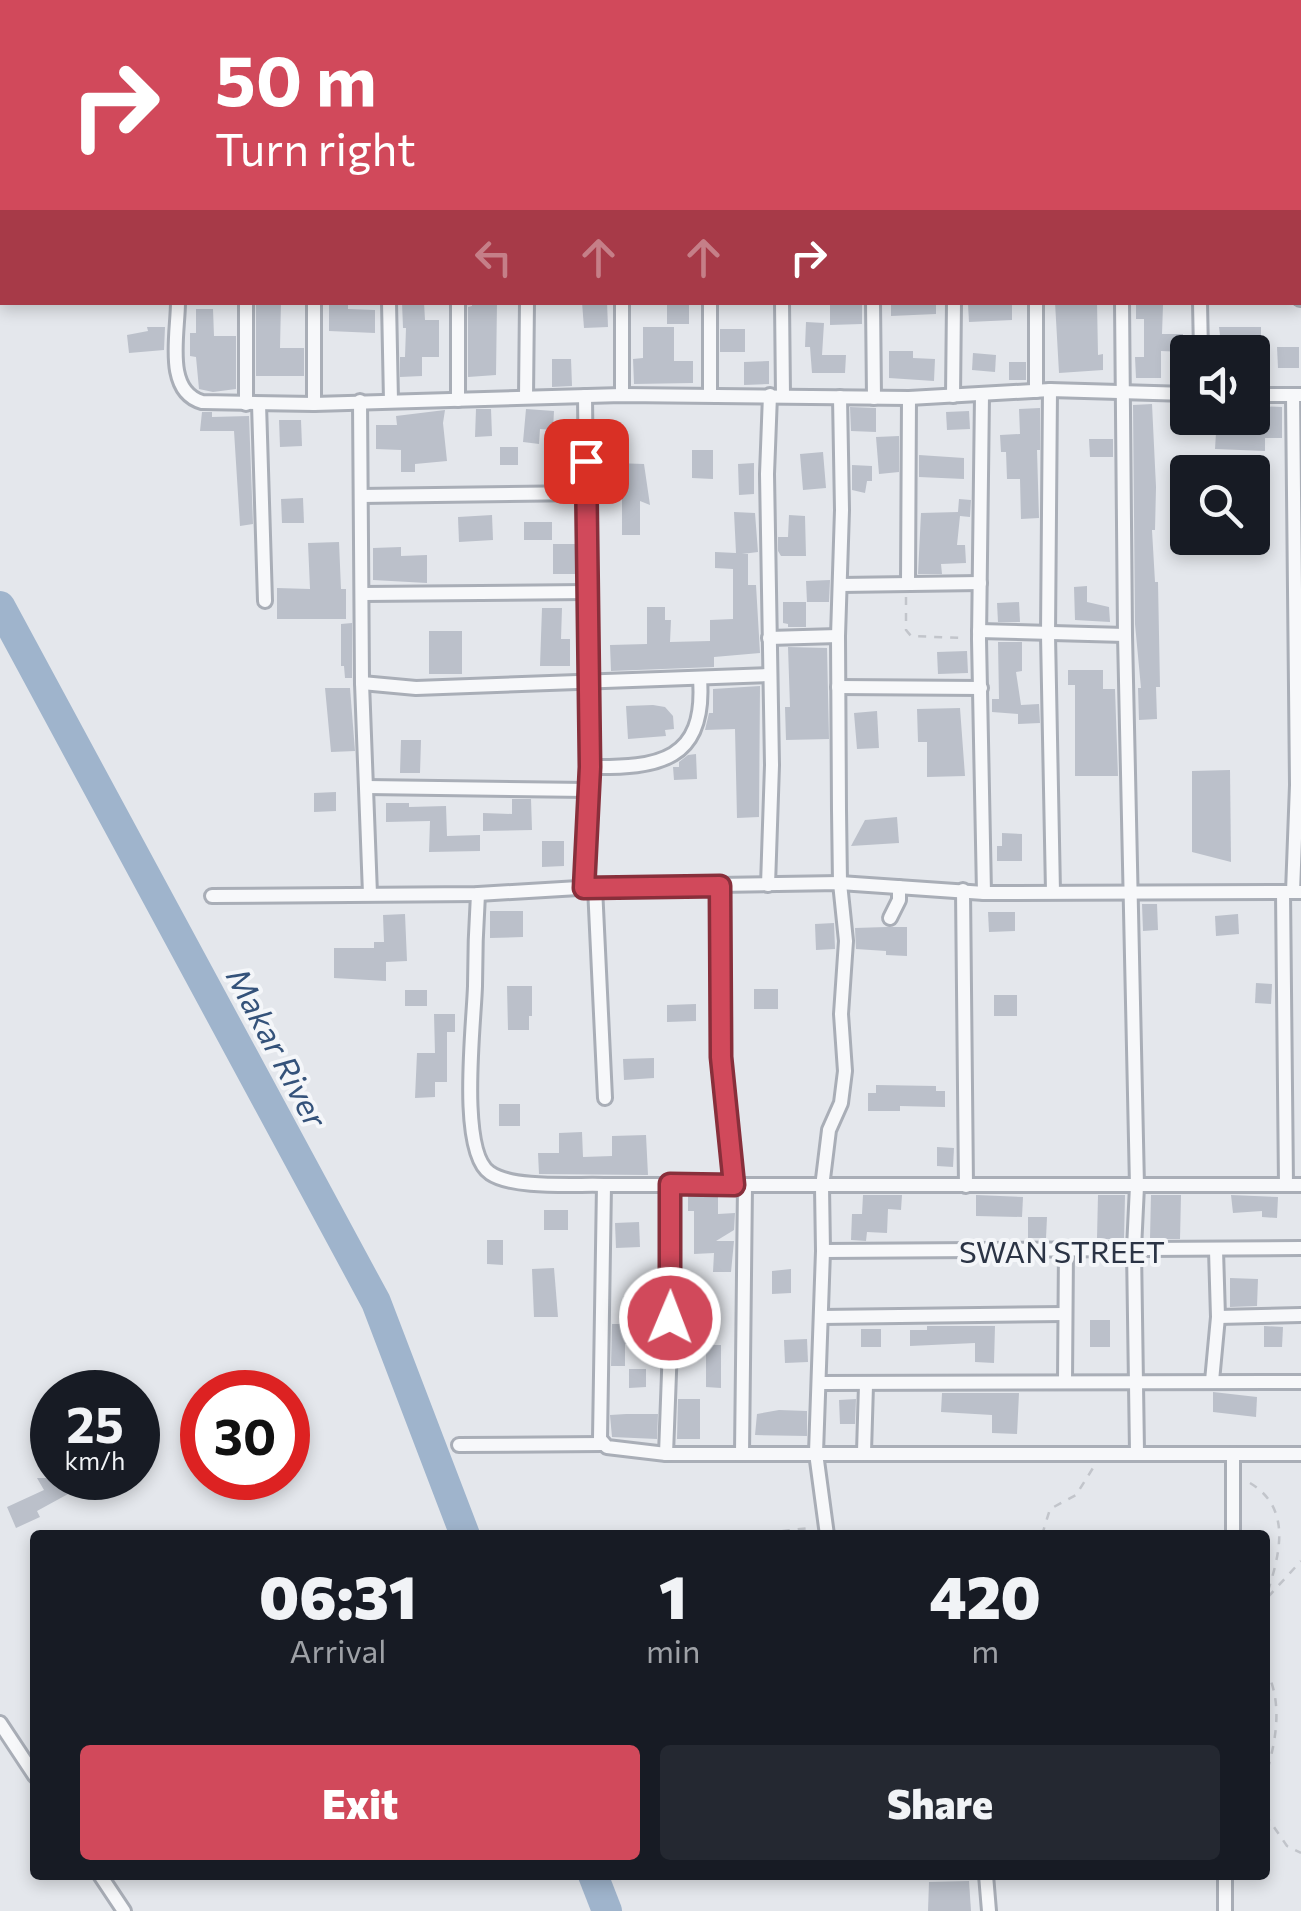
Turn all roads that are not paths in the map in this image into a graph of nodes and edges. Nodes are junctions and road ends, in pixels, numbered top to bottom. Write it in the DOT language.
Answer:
graph roads {
  1 [pos="178,305"];
  2 [pos="246,305"];
  3 [pos="314,305"];
  4 [pos="390,305"];
  5 [pos="458,305"];
  6 [pos="527,305"];
  7 [pos="622,305"];
  8 [pos="710,305"];
  9 [pos="782,305"];
  10 [pos="874,305"];
  11 [pos="954,305"];
  12 [pos="1036,305"];
  13 [pos="1122,305"];
  14 [pos="1202,305"];
  15 [pos="1201,335"];
  16 [pos="1043,391"];
  17 [pos="1123,392"];
  18 [pos="1170,393"];
  19 [pos="710,394"];
  20 [pos="622,395"];
  21 [pos="982,395"];
  22 [pos="1270,395"];
  23 [pos="1297,395"];
  24 [pos="526,396"];
  25 [pos="585,396"];
  26 [pos="776,396"];
  27 [pos="953,396"];
  28 [pos="840,397"];
  29 [pos="874,398"];
  30 [pos="909,398"];
  31 [pos="458,400"];
  32 [pos="360,401"];
  33 [pos="390,401"];
  34 [pos="253,404"];
  35 [pos="314,404"];
  36 [pos="1298,473"];
  37 [pos="586,493"];
  38 [pos="361,496"];
  39 [pos="980,583"];
  40 [pos="908,584"];
  41 [pos="841,585"];
  42 [pos="586,592"];
  43 [pos="362,594"];
  44 [pos="265,601"];
  45 [pos="979,635"];
  46 [pos="1048,635"];
  47 [pos="1125,635"];
  48 [pos="838,636"];
  49 [pos="769,638"];
  50 [pos="769,676"];
  51 [pos="700,680"];
  52 [pos="362,682"];
  53 [pos="586,683"];
  54 [pos="838,687"];
  55 [pos="980,688"];
  56 [pos="590,767"];
  57 [pos="1299,785"];
  58 [pos="367,787"];
  59 [pos="588,790"];
  60 [pos="840,884"];
  61 [pos="768,885"];
  62 [pos="720,886"];
  63 [pos="899,887"];
  64 [pos="590,888"];
  65 [pos="963,890"];
  66 [pos="984,892"];
  67 [pos="1054,892"];
  68 [pos="1292,892"];
  69 [pos="1130,893"];
  70 [pos="370,894"];
  71 [pos="478,894"];
  72 [pos="212,896"];
  73 [pos="890,918"];
  74 [pos="605,1098"];
  75 [pos="670,1184"];
  76 [pos="604,1185"];
  77 [pos="739,1185"];
  78 [pos="1286,1185"];
  79 [pos="1301,1185"];
  80 [pos="822,1186"];
  81 [pos="966,1186"];
  82 [pos="1138,1186"];
  83 [pos="1066,1248"];
  84 [pos="1301,1248"];
  85 [pos="1134,1249"];
  86 [pos="1216,1250"];
  87 [pos="823,1252"];
  88 [pos="1064,1314"];
  89 [pos="1301,1315"];
  90 [pos="821,1317"];
  91 [pos="1218,1317"];
  92 [pos="1065,1382"];
  93 [pos="1134,1382"];
  94 [pos="1212,1382"];
  95 [pos="1301,1382"];
  96 [pos="818,1383"];
  97 [pos="866,1385"];
  98 [pos="602,1444"];
  99 [pos="459,1446"];
  100 [pos="864,1452"];
  101 [pos="1138,1452"];
  102 [pos="816,1453"];
  103 [pos="666,1454"];
  104 [pos="742,1454"];
  105 [pos="1233,1454"];
  106 [pos="1301,1454"];
  107 [pos="826,1530"];
  108 [pos="1233,1530"];
  109 [pos="0,1723"];
  110 [pos="30,1768"];
  111 [pos="103,1880"];
  112 [pos="986,1880"];
  113 [pos="1224,1880"];
  114 [pos="124,1911"];
  115 [pos="989,1911"];
  116 [pos="1225,1911"];
  1 -- 34 [label="street"];
  2 -- 34 [label="street"];
  3 -- 35 [label="street"];
  4 -- 33 [label="street"];
  5 -- 31 [label="street"];
  6 -- 24 [label="street"];
  7 -- 20 [label="street"];
  8 -- 19 [label="street"];
  9 -- 26 [label="street"];
  10 -- 29 [label="street"];
  11 -- 27 [label="street"];
  12 -- 16 [label="street"];
  13 -- 17 [label="street"];
  14 -- 15 [label="street"];
  16 -- 17 [label="street"];
  16 -- 21 [label="street"];
  16 -- 46 [label="street"];
  17 -- 18 [label="street"];
  17 -- 47 [label="street"];
  19 -- 20 [label="street"];
  19 -- 26 [label="street"];
  20 -- 25 [label="street"];
  21 -- 27 [label="street"];
  21 -- 39 [label="street"];
  22 -- 23 [label="street"];
  23 -- 36 [label="street"];
  24 -- 25 [label="street"];
  24 -- 31 [label="street"];
  25 -- 37 [label="street"];
  26 -- 28 [label="street"];
  26 -- 49 [label="street"];
  27 -- 30 [label="street"];
  28 -- 29 [label="street"];
  28 -- 41 [label="street"];
  29 -- 30 [label="street"];
  30 -- 40 [label="street"];
  31 -- 33 [label="street"];
  32 -- 33 [label="street"];
  32 -- 35 [label="street"];
  32 -- 38 [label="street"];
  34 -- 35 [label="street"];
  34 -- 44 [label="street"];
  36 -- 57 [label="street"];
  37 -- 38 [label="street"];
  37 -- 42 [label="street"];
  38 -- 43 [label="street"];
  39 -- 40 [label="street"];
  39 -- 45 [label="street"];
  40 -- 41 [label="street"];
  41 -- 48 [label="street"];
  42 -- 43 [label="street"];
  42 -- 53 [label="street"];
  43 -- 52 [label="street"];
  45 -- 46 [label="street"];
  45 -- 55 [label="street"];
  46 -- 47 [label="street"];
  46 -- 67 [label="street"];
  47 -- 69 [label="street"];
  48 -- 49 [label="street"];
  48 -- 54 [label="street"];
  49 -- 50 [label="street"];
  50 -- 51 [label="street"];
  50 -- 61 [label="street"];
  51 -- 53 [label="street"];
  51 -- 56 [label="street"];
  52 -- 53 [label="street"];
  52 -- 58 [label="street"];
  53 -- 56 [label="street"];
  54 -- 55 [label="street"];
  54 -- 60 [label="street"];
  55 -- 66 [label="street"];
  56 -- 59 [label="street"];
  57 -- 68 [label="street"];
  58 -- 59 [label="street"];
  58 -- 70 [label="street"];
  59 -- 64 [label="street"];
  60 -- 61 [label="street"];
  60 -- 63 [label="street"];
  60 -- 80 [label="street"];
  61 -- 62 [label="street"];
  62 -- 64 [label="street"];
  62 -- 77 [label="street"];
  63 -- 65 [label="street"];
  63 -- 73 [label="street"];
  64 -- 71 [label="street"];
  64 -- 74 [label="street"];
  65 -- 66 [label="street"];
  65 -- 81 [label="street"];
  66 -- 67 [label="street"];
  67 -- 69 [label="street"];
  68 -- 69 [label="street"];
  68 -- 78 [label="street"];
  69 -- 82 [label="street"];
  70 -- 71 [label="street"];
  70 -- 72 [label="street"];
  71 -- 76 [label="street"];
  75 -- 76 [label="street"];
  75 -- 77 [label="street"];
  75 -- 103 [label="street"];
  76 -- 98 [label="street"];
  77 -- 80 [label="street"];
  77 -- 104 [label="street"];
  78 -- 79 [label="street"];
  78 -- 82 [label="street"];
  80 -- 81 [label="street"];
  80 -- 87 [label="street"];
  81 -- 82 [label="street"];
  82 -- 85 [label="street"];
  83 -- 85 [label="street, SWAN STREET"];
  83 -- 87 [label="street, SWAN STREET"];
  83 -- 88 [label="street"];
  84 -- 86 [label="street, SWAN STREET"];
  85 -- 86 [label="street, SWAN STREET"];
  85 -- 93 [label="street"];
  86 -- 91 [label="street"];
  87 -- 90 [label="street"];
  88 -- 90 [label="street"];
  88 -- 92 [label="street"];
  89 -- 91 [label="street"];
  90 -- 96 [label="street"];
  91 -- 94 [label="street"];
  92 -- 93 [label="street"];
  92 -- 97 [label="street"];
  93 -- 94 [label="street"];
  93 -- 101 [label="street"];
  94 -- 95 [label="street"];
  96 -- 97 [label="street"];
  96 -- 102 [label="street"];
  97 -- 100 [label="street"];
  98 -- 99 [label="street"];
  98 -- 103 [label="street"];
  100 -- 101 [label="street"];
  100 -- 102 [label="street"];
  101 -- 105 [label="street"];
  102 -- 104 [label="street"];
  102 -- 107 [label="street"];
  103 -- 104 [label="street"];
  105 -- 106 [label="street"];
  105 -- 108 [label="street"];
  109 -- 110 [label="street"];
  111 -- 114 [label="street"];
  112 -- 115 [label="street"];
  113 -- 116 [label="street"];
}
